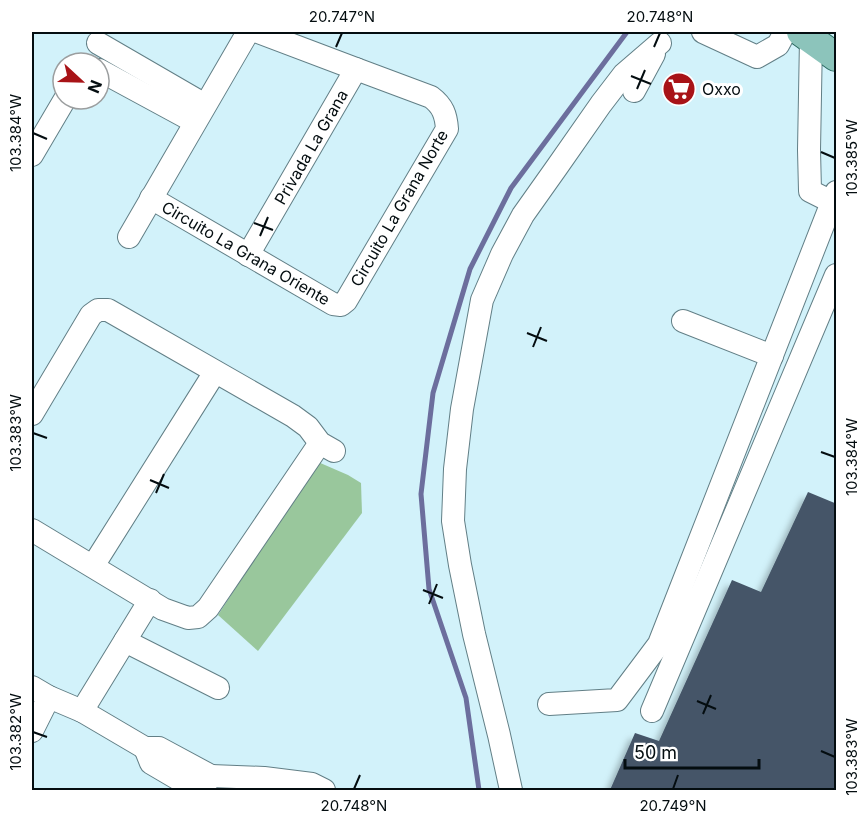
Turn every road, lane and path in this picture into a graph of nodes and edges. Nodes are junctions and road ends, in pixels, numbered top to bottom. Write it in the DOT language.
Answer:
graph roads {
  1 [pos="248,32"];
  2 [pos="258,32"];
  3 [pos="703,32"];
  4 [pos="814,33"];
  5 [pos="663,37"];
  6 [pos="837,57"];
  7 [pos="111,63"];
  8 [pos="356,69"];
  9 [pos="111,75"];
  10 [pos="634,91"];
  11 [pos="58,111"];
  12 [pos="200,113"];
  13 [pos="32,155"];
  14 [pos="834,197"];
  15 [pos="151,198"];
  16 [pos="129,237"];
  17 [pos="248,255"];
  18 [pos="837,275"];
  19 [pos="342,305"];
  20 [pos="683,321"];
  21 [pos="772,356"];
  22 [pos="215,372"];
  23 [pos="32,414"];
  24 [pos="32,530"];
  25 [pos="93,566"];
  26 [pos="150,600"];
  27 [pos="125,641"];
  28 [pos="218,688"];
  29 [pos="40,692"];
  30 [pos="549,704"];
  31 [pos="82,711"];
  32 [pos="652,711"];
  33 [pos="32,731"];
  34 [pos="203,786"];
  35 [pos="324,790"];
  36 [pos="511,790"];
  1 -- 12 [label="street"];
  2 -- 8 [label="street"];
  3 -- 4 [label="street"];
  4 -- 6 [label="main road"];
  4 -- 14 [label="street"];
  5 -- 10 [label="street"];
  5 -- 36 [label="street"];
  7 -- 12 [label="street"];
  8 -- 17 [label="street, Privada La Grana"];
  8 -- 19 [label="street, Circuito La Grana Norte"];
  9 -- 12 [label="street"];
  11 -- 13 [label="street"];
  12 -- 15 [label="street"];
  14 -- 21 [label="street"];
  15 -- 16 [label="street"];
  15 -- 17 [label="street, Circuito La Grana Oriente"];
  17 -- 19 [label="street, Circuito La Grana Oriente"];
  18 -- 32 [label="street"];
  20 -- 21 [label="street"];
  21 -- 30 [label="street"];
  22 -- 23 [label="street"];
  22 -- 25 [label="street"];
  22 -- 26 [label="street"];
  24 -- 25 [label="street"];
  25 -- 26 [label="street"];
  26 -- 27 [label="street"];
  27 -- 28 [label="street"];
  27 -- 31 [label="street"];
  29 -- 31 [label="street"];
  29 -- 33 [label="street"];
  31 -- 34 [label="street"];
  34 -- 35 [label="street"];
}
